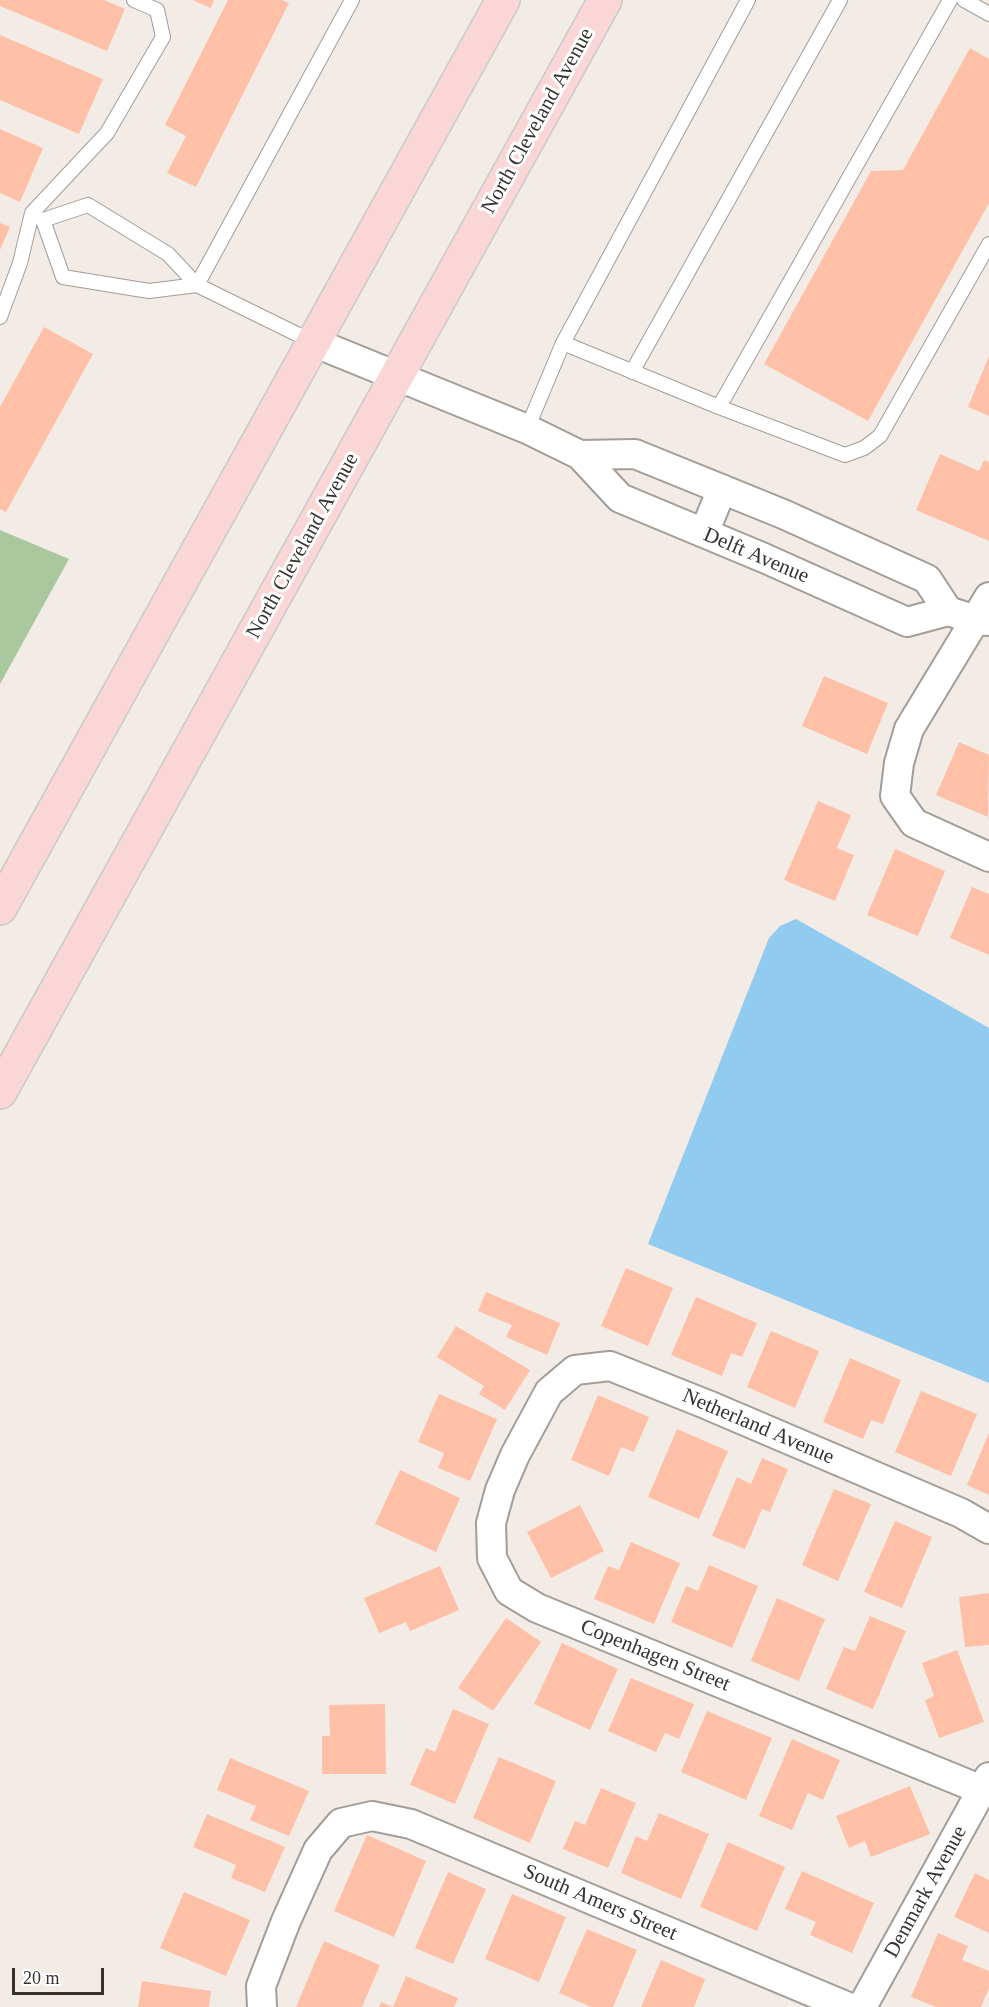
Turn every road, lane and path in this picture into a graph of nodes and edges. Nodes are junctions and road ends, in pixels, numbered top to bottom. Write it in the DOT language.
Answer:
graph roads {
  1 [pos="134,0"];
  2 [pos="352,0"];
  3 [pos="502,0"];
  4 [pos="605,0"];
  5 [pos="748,0"];
  6 [pos="840,0"];
  7 [pos="950,0"];
  8 [pos="964,0"];
  9 [pos="989,14"];
  10 [pos="38,217"];
  11 [pos="989,244"];
  12 [pos="196,285"];
  13 [pos="0,317"];
  14 [pos="313,342"];
  15 [pos="563,343"];
  16 [pos="632,372"];
  17 [pos="397,376"];
  18 [pos="719,407"];
  19 [pos="527,429"];
  20 [pos="580,454"];
  21 [pos="722,489"];
  22 [pos="704,533"];
  23 [pos="948,611"];
  24 [pos="985,612"];
  25 [pos="989,857"];
  26 [pos="0,908"];
  27 [pos="0,1092"];
  28 [pos="537,1412"];
  29 [pos="989,1529"];
  30 [pos="985,1783"];
  31 [pos="262,2007"];
  32 [pos="848,2007"];
  33 [pos="862,2007"];
  1 -- 10 [label="lane"];
  2 -- 12 [label="lane"];
  3 -- 14 [label="main road"];
  4 -- 17 [label="main road, North Cleveland Avenue"];
  5 -- 15 [label="lane"];
  6 -- 16 [label="lane"];
  7 -- 18 [label="lane"];
  8 -- 9 [label="lane"];
  10 -- 12 [label="lane"];
  10 -- 12 [label="lane"];
  10 -- 13 [label="lane"];
  11 -- 18 [label="lane"];
  12 -- 14 [label="lane"];
  14 -- 17 [label="street, Delft Avenue"];
  14 -- 26 [label="main road"];
  15 -- 16 [label="lane"];
  15 -- 19 [label="lane"];
  16 -- 18 [label="lane"];
  17 -- 19 [label="street, Delft Avenue"];
  17 -- 27 [label="main road, North Cleveland Avenue"];
  19 -- 20 [label="street, Delft Avenue"];
  20 -- 21 [label="street, Delft Avenue"];
  20 -- 22 [label="street, Delft Avenue"];
  21 -- 22 [label="street"];
  21 -- 23 [label="street, Delft Avenue"];
  22 -- 23 [label="street, Delft Avenue"];
  23 -- 24 [label="street"];
  24 -- 25 [label="street"];
  28 -- 29 [label="street, Netherland Avenue"];
  28 -- 30 [label="street, Copenhagen Street"];
  30 -- 33 [label="street, Denmark Avenue"];
  31 -- 32 [label="street, South Amers Street"];
}
